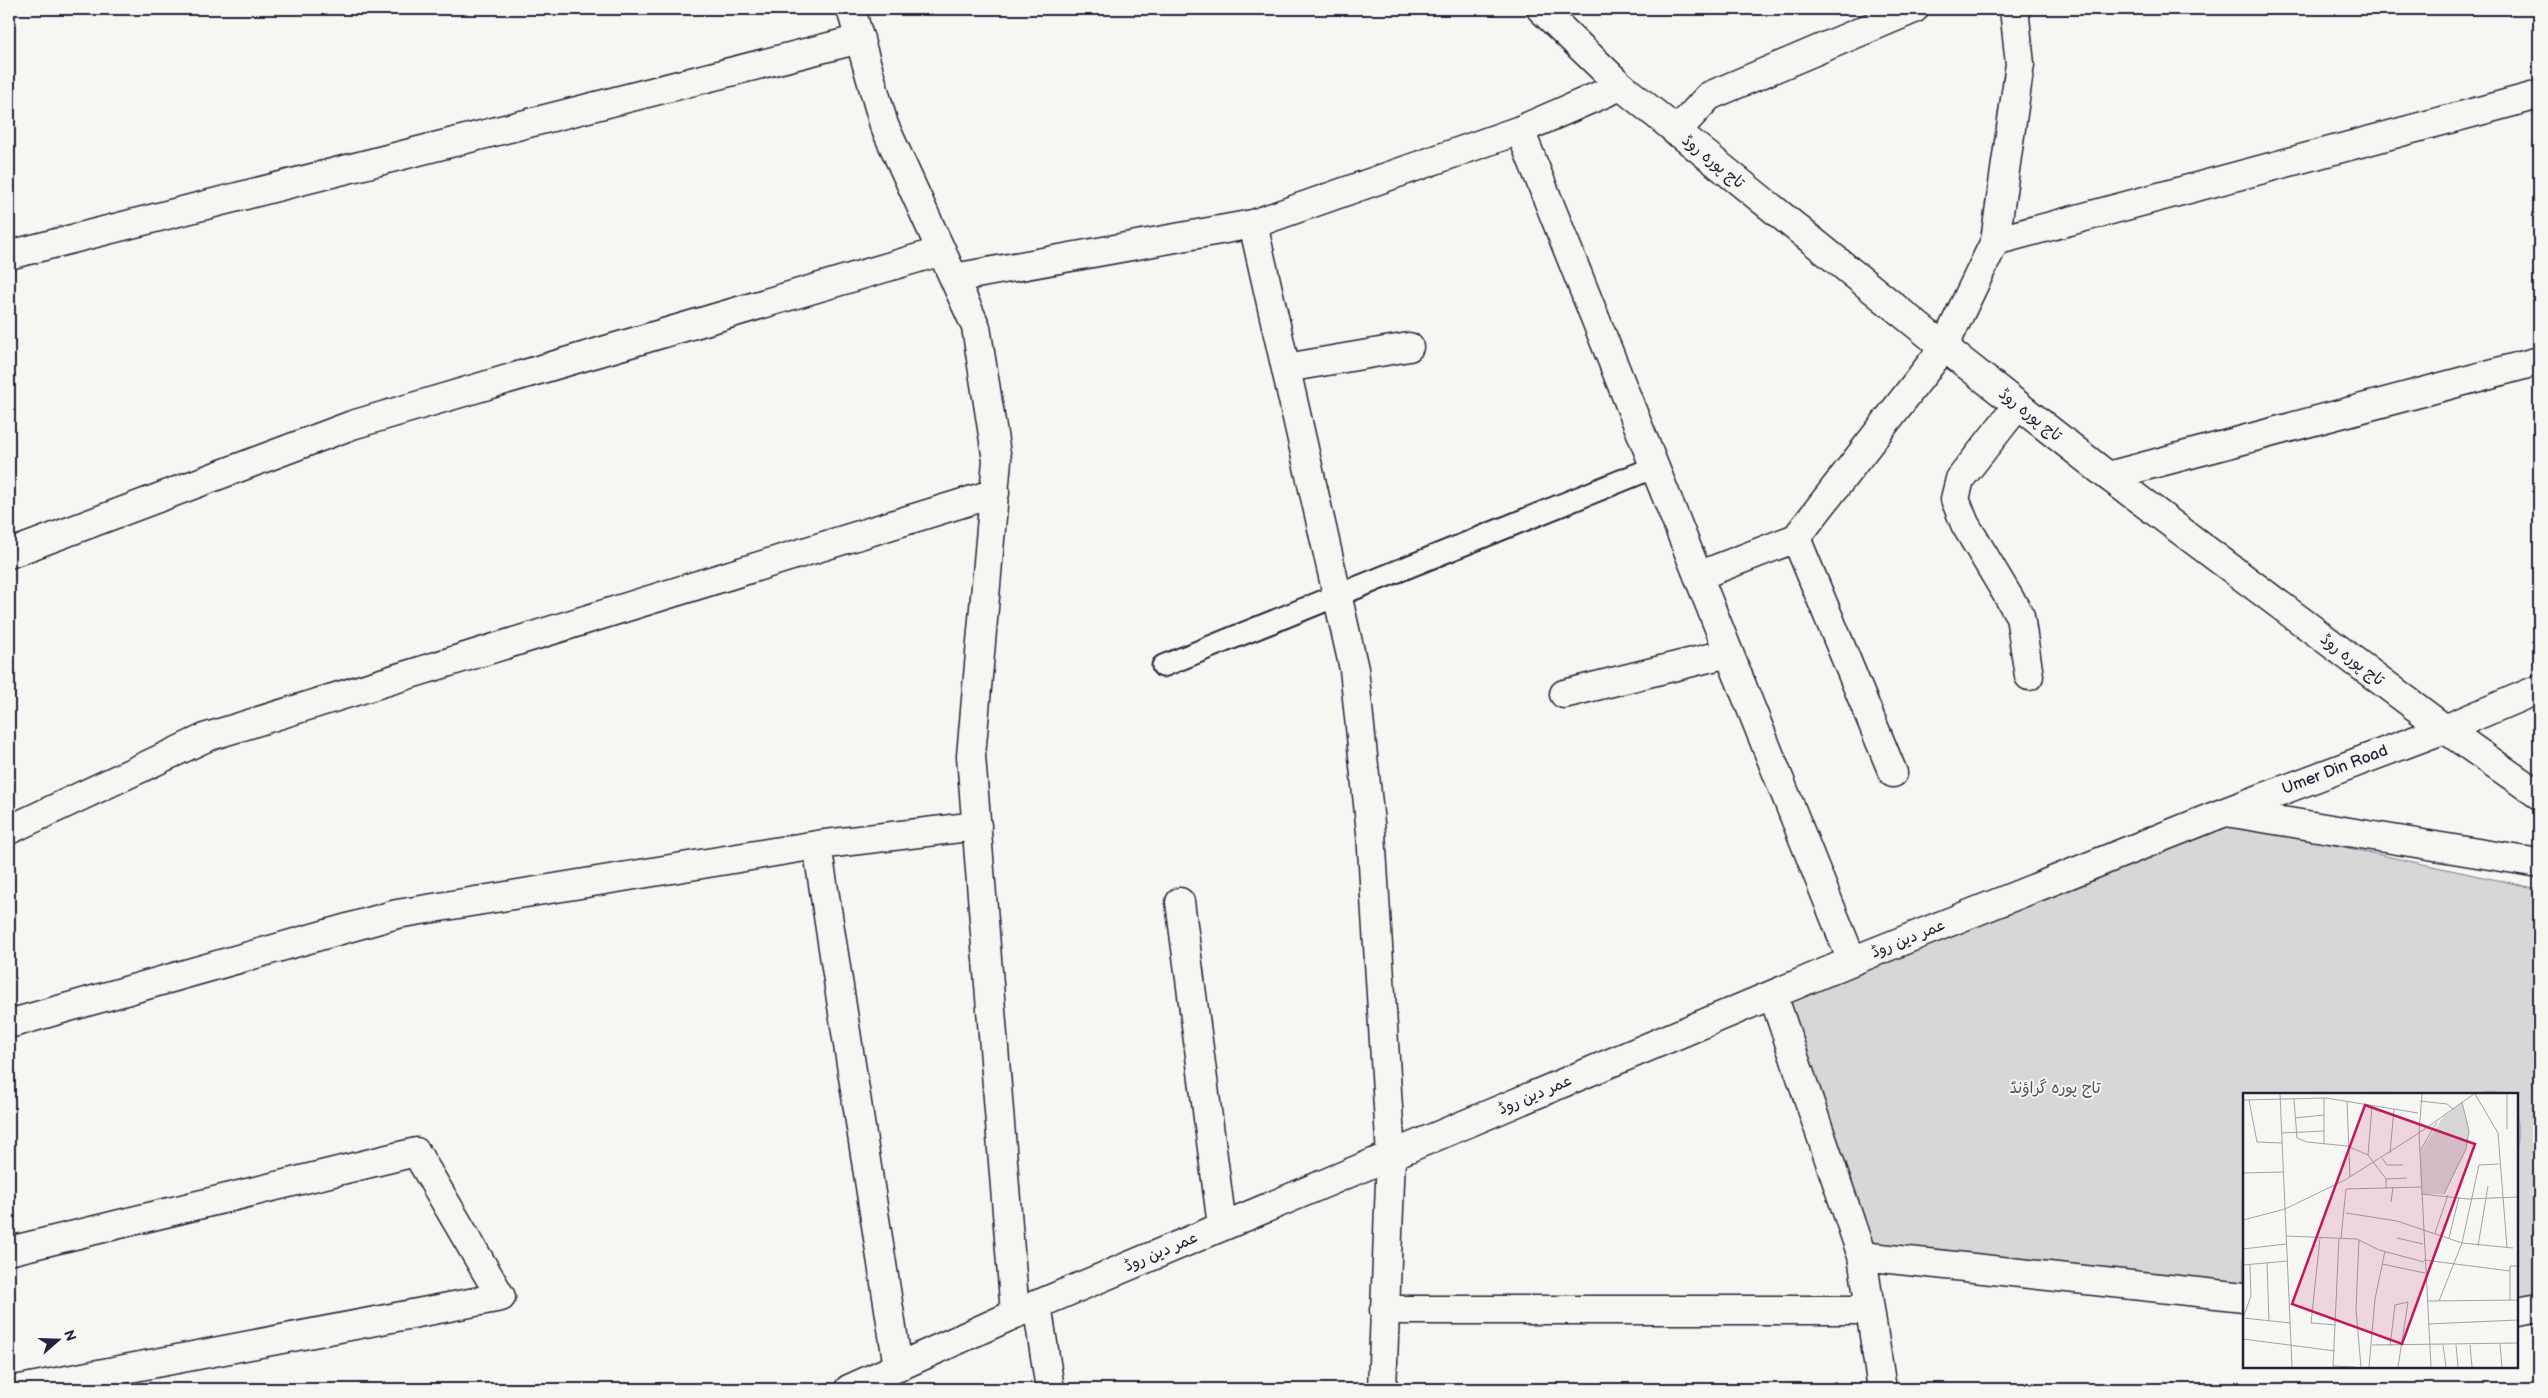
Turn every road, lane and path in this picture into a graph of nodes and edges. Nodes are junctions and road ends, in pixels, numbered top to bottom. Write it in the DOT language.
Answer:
graph roads {
  1 [pos="851,9"];
  2 [pos="1541,9"];
  3 [pos="1914,9"];
  4 [pos="2014,9"];
  5 [pos="860,39"];
  6 [pos="1621,86"];
  7 [pos="2539,95"];
  8 [pos="1520,130"];
  9 [pos="1676,132"];
  10 [pos="1253,224"];
  11 [pos="1995,241"];
  12 [pos="942,251"];
  13 [pos="9,255"];
  14 [pos="954,278"];
  15 [pos="1409,346"];
  16 [pos="1944,347"];
  17 [pos="2539,361"];
  18 [pos="1286,368"];
  19 [pos="2018,405"];
  20 [pos="1655,468"];
  21 [pos="2108,476"];
  22 [pos="995,493"];
  23 [pos="1796,538"];
  24 [pos="9,554"];
  25 [pos="1698,576"];
  26 [pos="1338,596"];
  27 [pos="1729,653"];
  28 [pos="1164,666"];
  29 [pos="2029,676"];
  30 [pos="2539,689"];
  31 [pos="1564,694"];
  32 [pos="2445,729"];
  33 [pos="1893,773"];
  34 [pos="2539,795"];
  35 [pos="2225,812"];
  36 [pos="977,826"];
  37 [pos="9,830"];
  38 [pos="817,845"];
  39 [pos="2539,863"];
  40 [pos="1180,902"];
  41 [pos="1852,961"];
  42 [pos="1773,995"];
  43 [pos="9,1024"];
  44 [pos="1391,1156"];
  45 [pos="1222,1226"];
  46 [pos="9,1251"];
  47 [pos="1862,1256"];
  48 [pos="2243,1298"];
  49 [pos="2539,1307"];
  50 [pos="1026,1309"];
  51 [pos="1384,1310"];
  52 [pos="1870,1310"];
  53 [pos="2518,1311"];
  54 [pos="898,1367"];
  55 [pos="20,1389"];
  56 [pos="849,1389"];
  57 [pos="1050,1389"];
  58 [pos="1382,1389"];
  59 [pos="1882,1389"];
  1 -- 5 [label="street"];
  2 -- 6 [label="street, تاج پورہ روڈ"];
  3 -- 9 [label="street"];
  4 -- 11 [label="street"];
  5 -- 12 [label="street"];
  5 -- 13 [label="street"];
  6 -- 8 [label="street"];
  6 -- 9 [label="street, تاج پورہ روڈ"];
  7 -- 11 [label="street"];
  8 -- 10 [label="street"];
  8 -- 20 [label="street"];
  9 -- 16 [label="street, تاج پورہ روڈ"];
  10 -- 14 [label="street"];
  10 -- 18 [label="street"];
  11 -- 16 [label="street"];
  12 -- 14 [label="street"];
  12 -- 24 [label="street"];
  14 -- 22 [label="street"];
  15 -- 18 [label="street"];
  16 -- 19 [label="street, تاج پورہ روڈ"];
  16 -- 23 [label="street"];
  17 -- 21 [label="street"];
  18 -- 26 [label="street"];
  19 -- 21 [label="street, تاج پورہ روڈ"];
  19 -- 29 [label="street"];
  20 -- 25 [label="street"];
  20 -- 26 [label="lane"];
  21 -- 32 [label="street, تاج پورہ روڈ"];
  22 -- 36 [label="street"];
  22 -- 37 [label="street"];
  23 -- 25 [label="street"];
  23 -- 33 [label="street"];
  25 -- 27 [label="street"];
  26 -- 28 [label="lane"];
  26 -- 44 [label="street"];
  27 -- 31 [label="street"];
  27 -- 41 [label="street"];
  30 -- 32 [label="street, Umer Din Road"];
  32 -- 34 [label="street, تاج پورہ روڈ"];
  32 -- 35 [label="street, Umer Din Road"];
  35 -- 39 [label="street"];
  35 -- 41 [label="street, عمر دین روڈ"];
  36 -- 38 [label="street"];
  36 -- 50 [label="street"];
  38 -- 43 [label="street"];
  38 -- 54 [label="street"];
  40 -- 45 [label="street"];
  41 -- 42 [label="street, عمر دین روڈ"];
  42 -- 44 [label="street, عمر دین روڈ"];
  42 -- 47 [label="street"];
  44 -- 45 [label="street, عمر دین روڈ"];
  44 -- 51 [label="street"];
  45 -- 50 [label="street, عمر دین روڈ"];
  46 -- 55 [label="street"];
  47 -- 48 [label="street"];
  47 -- 52 [label="street"];
  49 -- 53 [label="street"];
  50 -- 54 [label="street, عمر دین روڈ"];
  50 -- 57 [label="street"];
  51 -- 52 [label="street"];
  51 -- 58 [label="street"];
  52 -- 59 [label="street"];
  54 -- 56 [label="street, عمر دین روڈ"];
}
